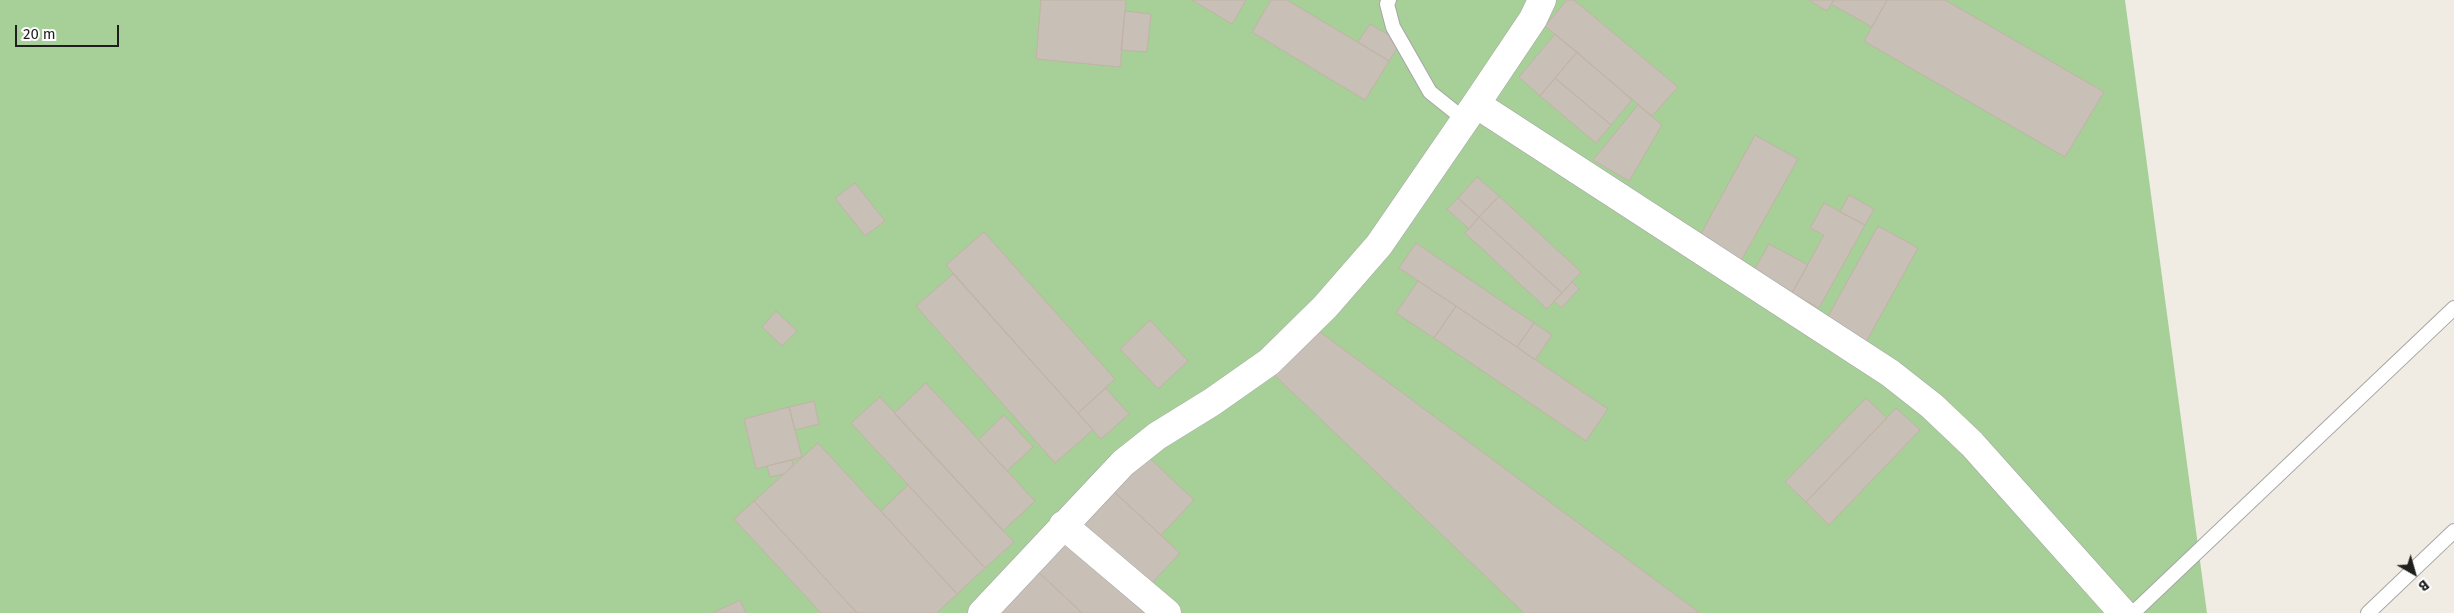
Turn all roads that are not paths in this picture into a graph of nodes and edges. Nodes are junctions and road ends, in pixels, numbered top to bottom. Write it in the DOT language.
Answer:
graph roads {
  1 [pos="1389,0"];
  2 [pos="1542,0"];
  3 [pos="1471,112"];
  4 [pos="2454,308"];
  5 [pos="1063,524"];
  6 [pos="2454,532"];
  7 [pos="982,613"];
  8 [pos="1167,613"];
  9 [pos="2123,613"];
  10 [pos="2133,613"];
  11 [pos="2368,613"];
  1 -- 3 [label="lane"];
  2 -- 3 [label="street"];
  3 -- 5 [label="street"];
  3 -- 9 [label="street"];
  4 -- 10 [label="lane"];
  5 -- 7 [label="street"];
  5 -- 8 [label="street"];
  6 -- 11 [label="lane"];
}
